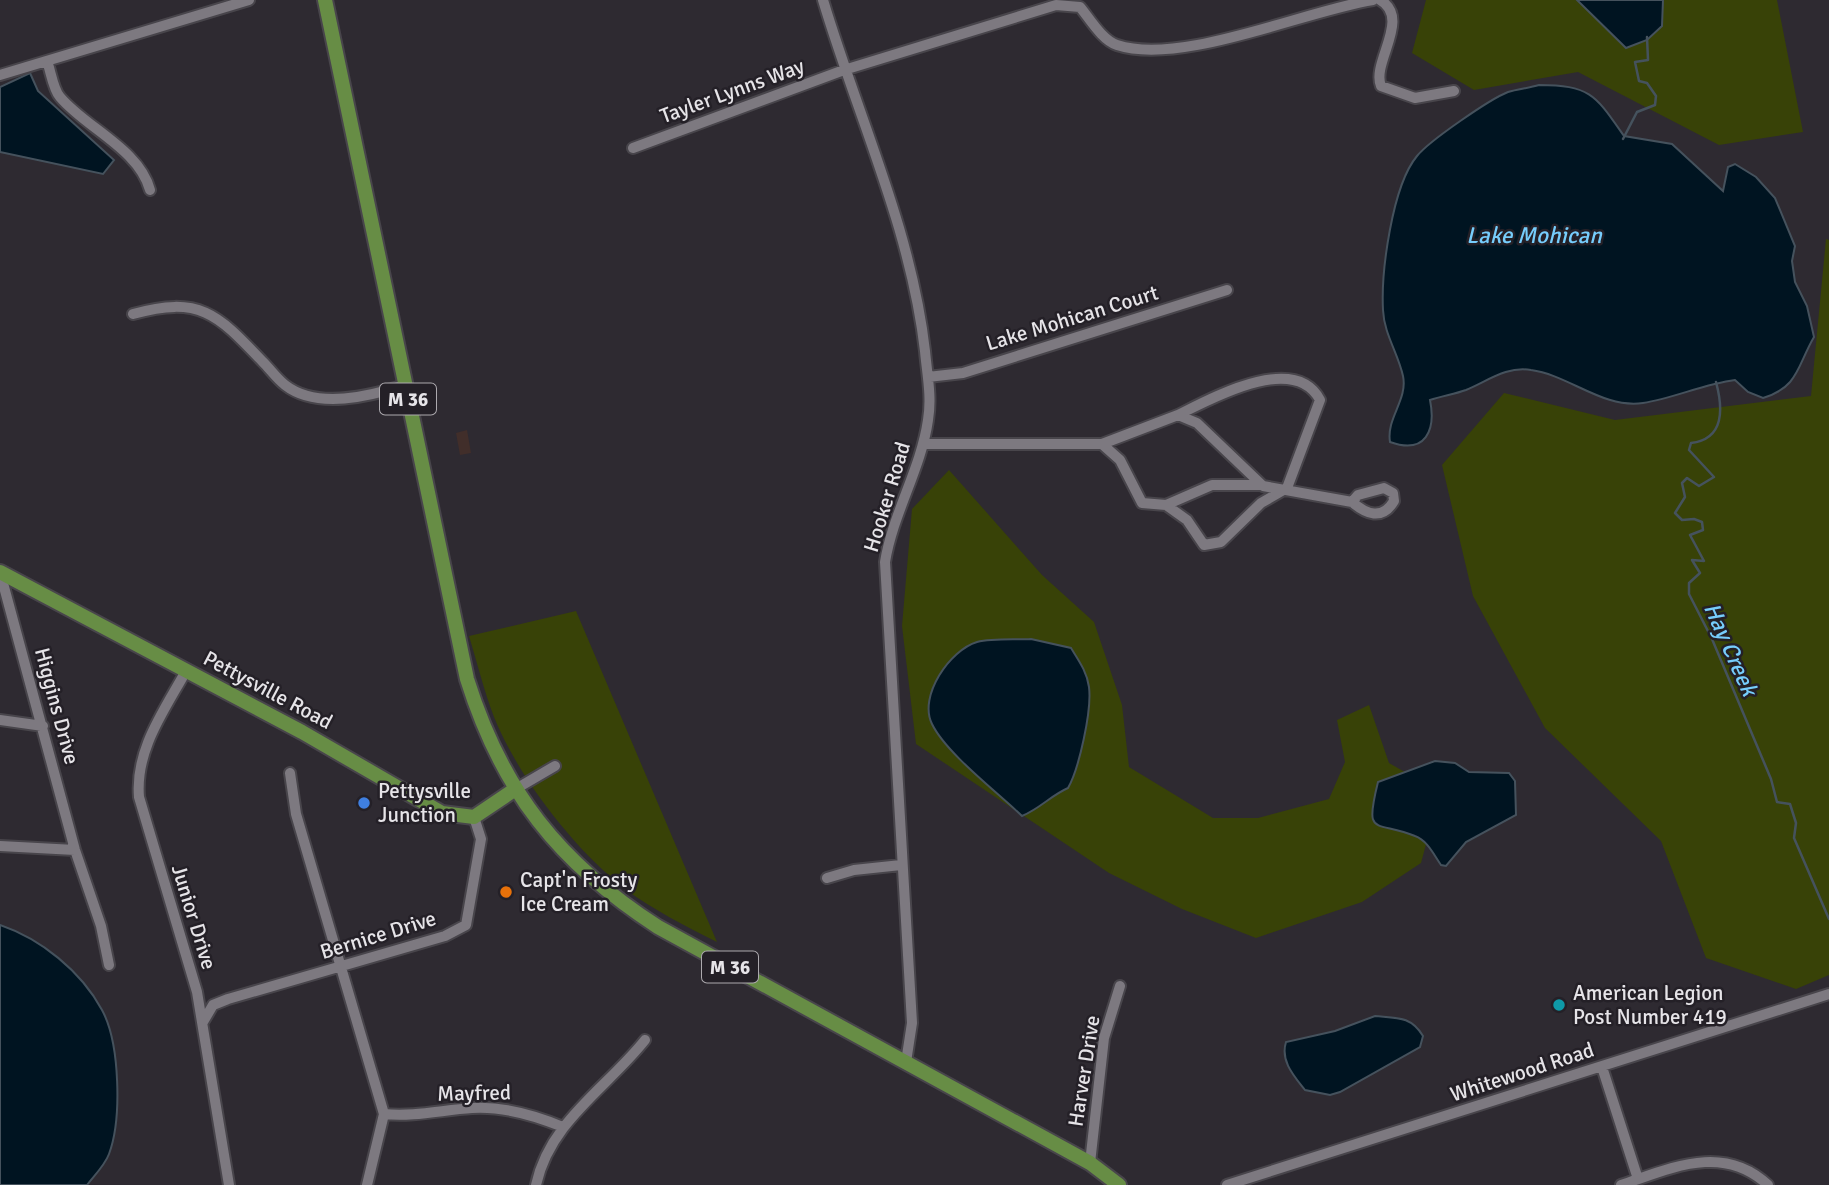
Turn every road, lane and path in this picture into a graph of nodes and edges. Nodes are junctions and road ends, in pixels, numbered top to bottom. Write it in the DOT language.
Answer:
graph roads {
  1 [pos="249,0"];
  2 [pos="325,0"];
  3 [pos="823,0"];
  4 [pos="1373,0"];
  5 [pos="1380,0"];
  6 [pos="47,61"];
  7 [pos="844,70"];
  8 [pos="0,75"];
  9 [pos="1454,91"];
  10 [pos="633,148"];
  11 [pos="150,190"];
  12 [pos="1227,290"];
  13 [pos="133,314"];
  14 [pos="928,377"];
  15 [pos="405,385"];
  16 [pos="1178,415"];
  17 [pos="924,444"];
  18 [pos="1102,444"];
  19 [pos="1263,485"];
  20 [pos="1287,488"];
  21 [pos="1352,502"];
  22 [pos="1166,505"];
  23 [pos="0,572"];
  24 [pos="186,671"];
  25 [pos="0,720"];
  26 [pos="43,726"];
  27 [pos="555,766"];
  28 [pos="290,773"];
  29 [pos="514,790"];
  30 [pos="474,817"];
  31 [pos="0,846"];
  32 [pos="75,850"];
  33 [pos="901,864"];
  34 [pos="827,878"];
  35 [pos="108,965"];
  36 [pos="342,967"];
  37 [pos="1121,986"];
  38 [pos="1829,994"];
  39 [pos="203,1022"];
  40 [pos="645,1040"];
  41 [pos="906,1062"];
  42 [pos="1602,1067"];
  43 [pos="384,1114"];
  44 [pos="563,1127"];
  45 [pos="1090,1163"];
  46 [pos="1638,1179"];
  47 [pos="229,1185"];
  48 [pos="367,1185"];
  49 [pos="537,1185"];
  50 [pos="1119,1185"];
  51 [pos="1227,1185"];
  52 [pos="1621,1185"];
  53 [pos="1768,1185"];
  1 -- 6 [label="street"];
  2 -- 15 [label="main road, M 36"];
  3 -- 7 [label="street, Hooker Road"];
  4 -- 7 [label="street, Tayler Lynns Way"];
  5 -- 9 [label="street"];
  6 -- 8 [label="street"];
  6 -- 11 [label="street"];
  7 -- 10 [label="street, Tayler Lynns Way"];
  7 -- 14 [label="street, Hooker Road"];
  12 -- 14 [label="street, Lake Mohican Court"];
  13 -- 15 [label="street"];
  14 -- 17 [label="street, Hooker Road"];
  15 -- 29 [label="main road, M 36"];
  16 -- 18 [label="street"];
  16 -- 19 [label="street"];
  16 -- 20 [label="street"];
  17 -- 18 [label="street"];
  17 -- 33 [label="street, Hooker Road"];
  18 -- 22 [label="street"];
  19 -- 20 [label="street"];
  19 -- 22 [label="street"];
  20 -- 21 [label="street"];
  20 -- 22 [label="street"];
  23 -- 24 [label="main road, Pettysville Road"];
  23 -- 26 [label="street, Higgins Drive"];
  24 -- 30 [label="main road, Pettysville Road"];
  24 -- 39 [label="street, Junior Drive"];
  25 -- 26 [label="street"];
  26 -- 32 [label="street, Higgins Drive"];
  27 -- 29 [label="street"];
  28 -- 36 [label="street"];
  29 -- 30 [label="main road"];
  29 -- 41 [label="main road, M 36"];
  30 -- 36 [label="street, Bernice Drive"];
  31 -- 32 [label="street"];
  32 -- 35 [label="street, Higgins Drive"];
  33 -- 34 [label="street"];
  33 -- 41 [label="street, Hooker Road"];
  36 -- 39 [label="street, Bernice Drive"];
  36 -- 43 [label="street"];
  37 -- 45 [label="street, Harver Drive"];
  38 -- 42 [label="street, Whitewood Road"];
  39 -- 47 [label="street, Junior Drive"];
  40 -- 44 [label="street"];
  41 -- 45 [label="main road, M 36"];
  42 -- 46 [label="street"];
  42 -- 51 [label="street, Whitewood Road"];
  43 -- 44 [label="street, Mayfred"];
  43 -- 48 [label="street"];
  44 -- 49 [label="street"];
  45 -- 50 [label="main road, M 36"];
  46 -- 52 [label="street"];
  46 -- 53 [label="street"];
}
